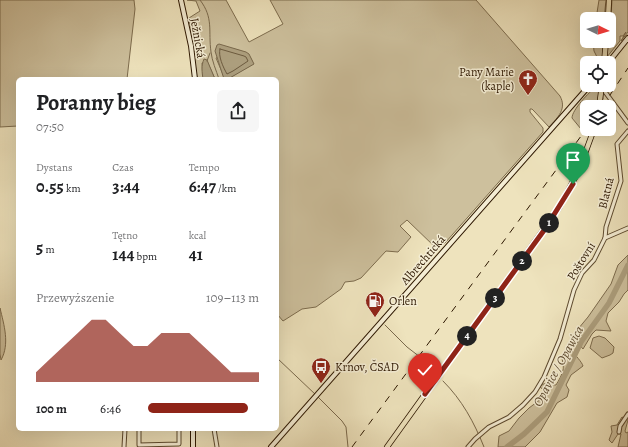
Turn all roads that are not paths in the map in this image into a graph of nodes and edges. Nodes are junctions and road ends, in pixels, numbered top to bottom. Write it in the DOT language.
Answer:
graph roads {
  1 [pos="181,0"];
  2 [pos="609,0"];
  3 [pos="608,12"];
  4 [pos="628,38"];
  5 [pos="614,56"];
  6 [pos="195,77"];
  7 [pos="584,92"];
  8 [pos="606,92"];
  9 [pos="628,123"];
  10 [pos="628,131"];
  11 [pos="592,136"];
  12 [pos="628,228"];
  13 [pos="606,238"];
  14 [pos="628,414"];
  15 [pos="125,431"];
  16 [pos="139,431"];
  17 [pos="179,431"];
  18 [pos="192,431"];
  19 [pos="214,431"];
  20 [pos="619,432"];
  21 [pos="139,446"];
  22 [pos="124,447"];
  23 [pos="193,447"];
  24 [pos="217,447"];
  25 [pos="271,447"];
  26 [pos="387,447"];
  27 [pos="468,447"];
  1 -- 6 [label="main road, Ježnická"];
  2 -- 3 [label="main road"];
  4 -- 5 [label="main road"];
  7 -- 25 [label="main road, Albrechtická"];
  8 -- 9 [label="street"];
  10 -- 13 [label="street, Blatná"];
  11 -- 26 [label="main road"];
  12 -- 13 [label="street, Poštovní"];
  13 -- 27 [label="street, Poštovní"];
  14 -- 20 [label="street"];
  15 -- 22 [label="street"];
  16 -- 21 [label="street"];
  17 -- 21 [label="street"];
  18 -- 23 [label="main road"];
  19 -- 24 [label="street"];
}
